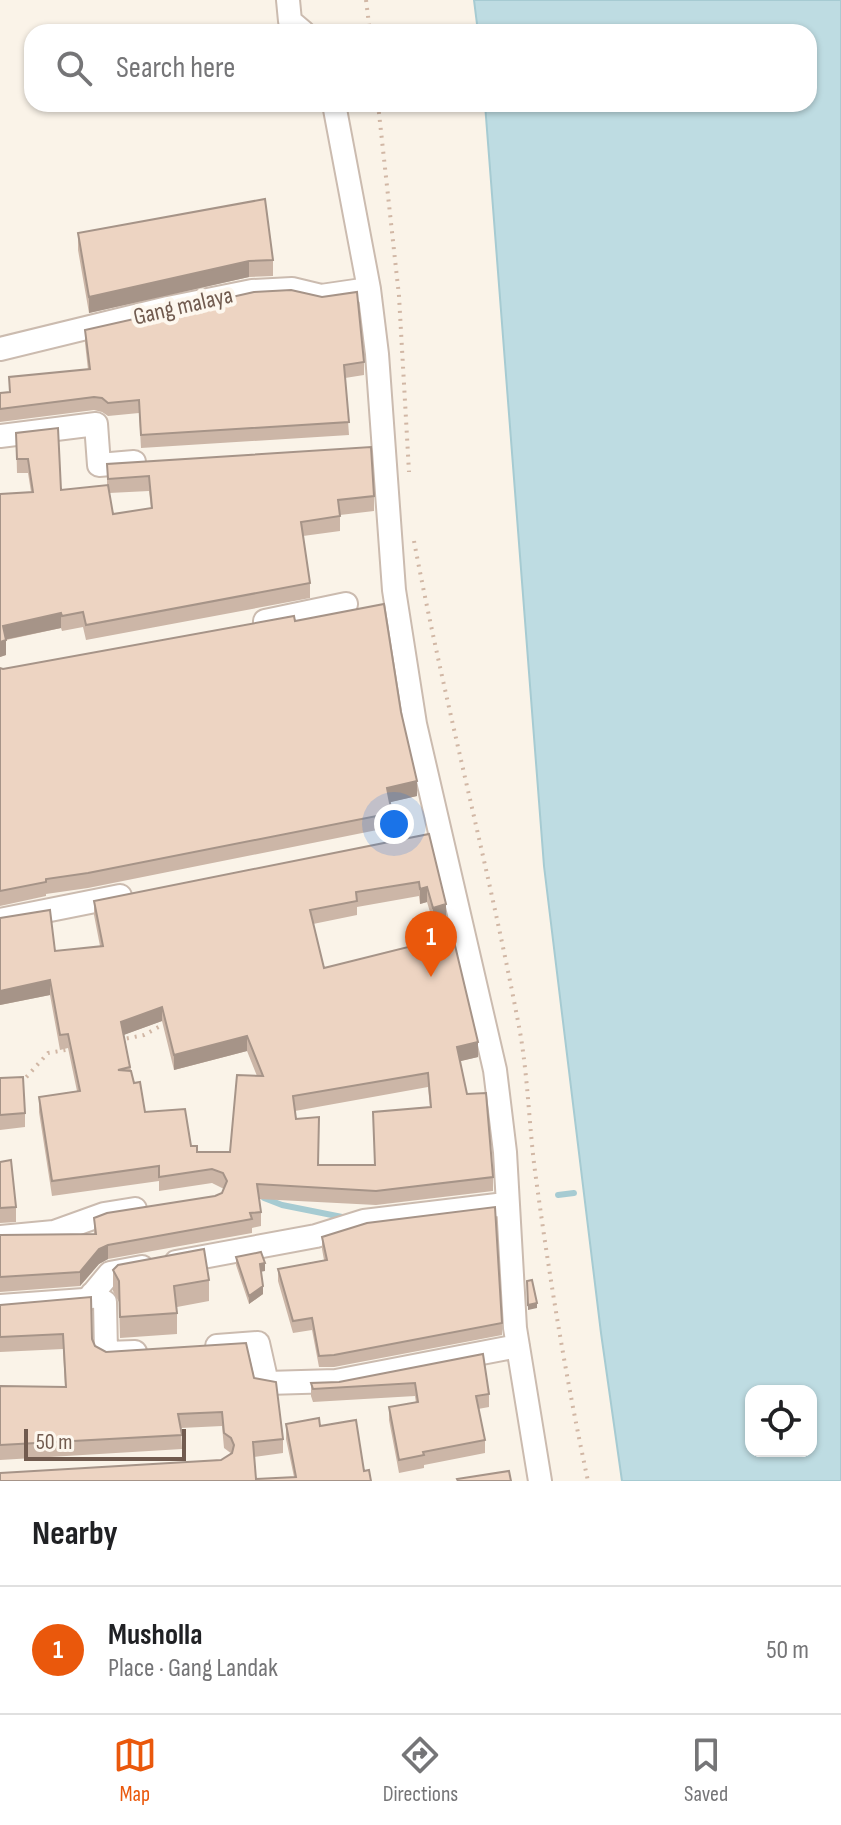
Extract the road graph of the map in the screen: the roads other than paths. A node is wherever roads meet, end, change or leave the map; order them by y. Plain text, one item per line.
1 (288, 0) edge
2 (294, 24) edge
3 (336, 112) edge
4 (369, 289) junction
5 (0, 349) edge
6 (0, 436) edge
7 (162, 461) edge
8 (346, 604) dead end
9 (244, 625) edge
10 (141, 892) edge
11 (0, 920) edge
12 (497, 1205) edge
13 (150, 1207) edge
14 (0, 1237) edge
15 (92, 1294) junction
16 (0, 1306) edge
17 (518, 1346) junction
18 (197, 1347) edge
19 (152, 1350) edge
20 (540, 1481) edge

1 - 2 street
3 - 4 street
4 - 5 street, Gang malaya
4 - 17 street
6 - 7 street
8 - 9 street
10 - 11 street
12 - 15 street
13 - 14 street
15 - 16 street
15 - 19 street
17 - 18 street
17 - 20 street

